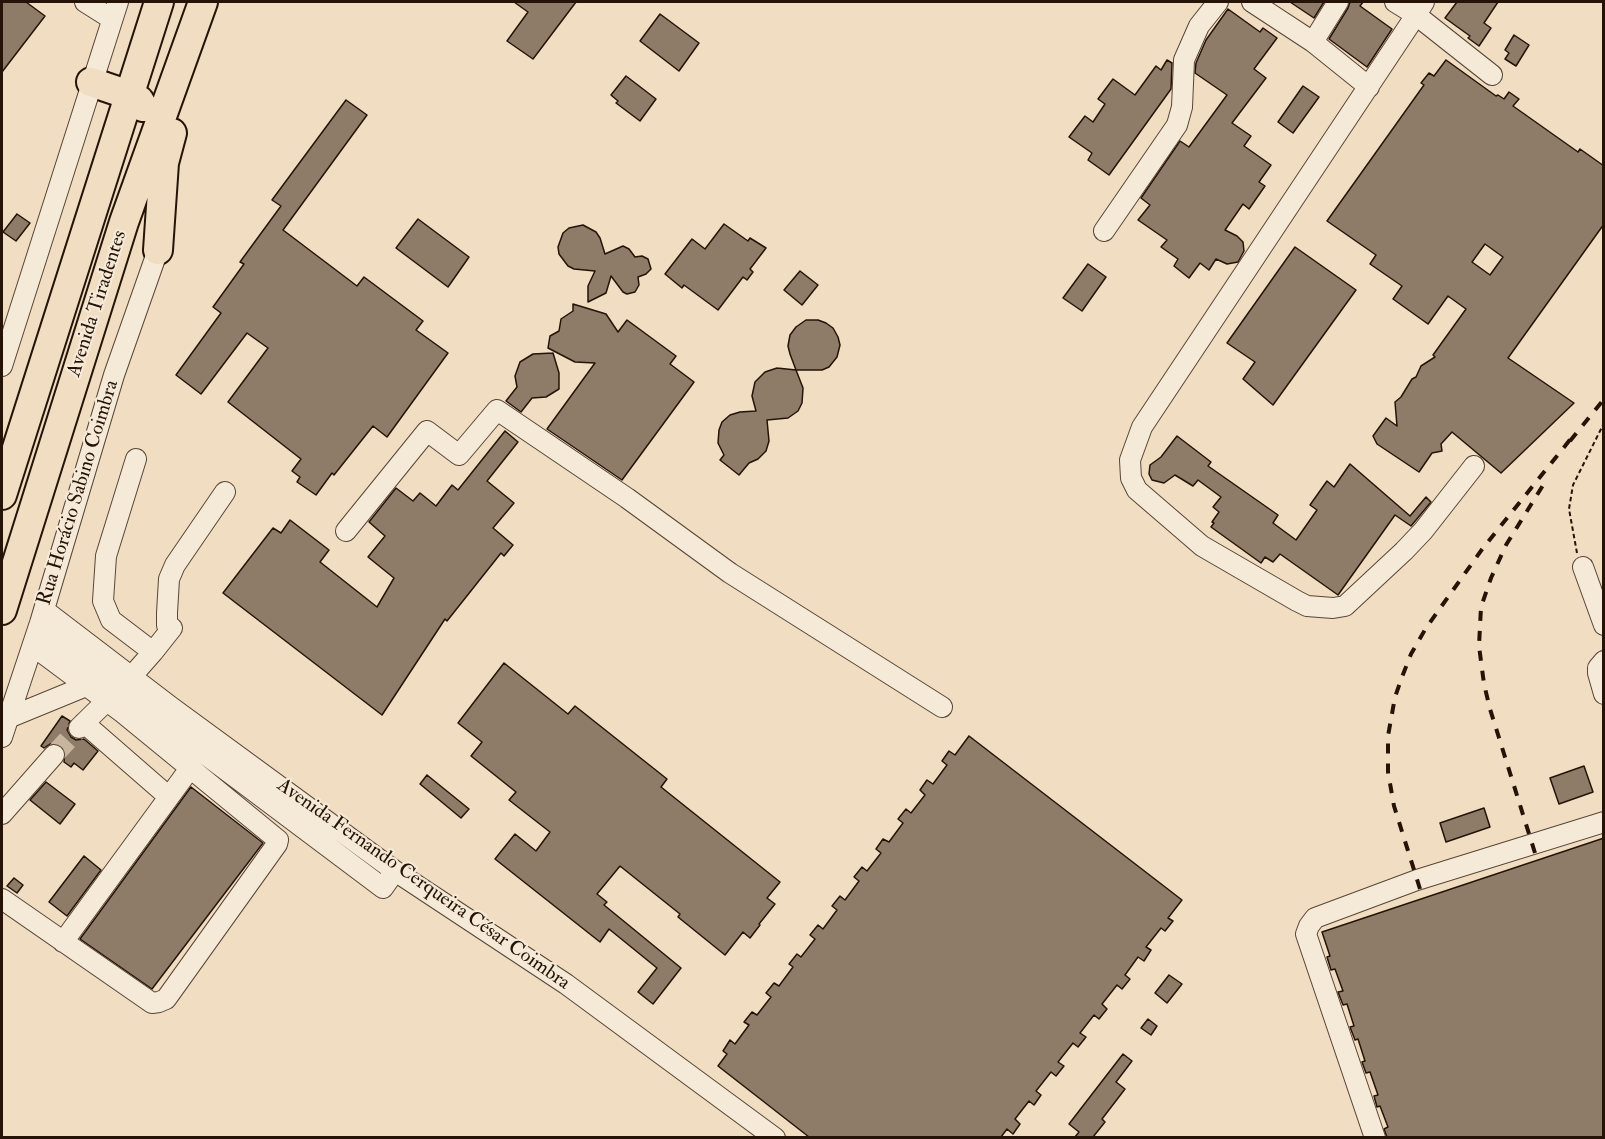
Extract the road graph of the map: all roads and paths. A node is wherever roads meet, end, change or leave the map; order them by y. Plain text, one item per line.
1 (85, 2) edge
2 (159, 2) edge
3 (1218, 2) edge
4 (1252, 2) edge
5 (1338, 2) edge
6 (1395, 2) edge
7 (1420, 8) edge
8 (115, 10) edge
9 (200, 11) edge
10 (1313, 42) junction
11 (1492, 75) dead end
12 (91, 82) junction
13 (1369, 87) junction
14 (129, 94) junction
15 (124, 222) junction
16 (1104, 231) dead end
17 (158, 250) joint
18 (2, 366) edge
19 (1604, 423) edge
20 (136, 459) dead end
21 (1474, 466) dead end
22 (225, 492) dead end
23 (2, 495) edge
24 (345, 531) dead end
25 (1583, 567) joint
26 (2, 610) edge
27 (1604, 625) edge
28 (38, 628) junction
29 (153, 652) junction
30 (1604, 661) edge
31 (86, 686) junction
32 (119, 689) junction
33 (1604, 694) edge
34 (942, 707) dead end
35 (5, 728) edge
36 (54, 755) tunnel mouth
37 (191, 767) junction
38 (169, 797) junction
39 (2, 814) edge
40 (1604, 822) edge
41 (395, 871) junction
42 (2, 899) edge
43 (63, 942) junction
44 (775, 1137) edge
45 (1375, 1137) edge

1 - 8 street
2 - 14 highway, Avenida Tiradentes
3 - 16 street
4 - 10 street
5 - 10 street
6 - 7 street
7 - 11 street
7 - 13 street
8 - 12 street
9 - 15 highway, Avenida Tiradentes
9 - 17 highway
10 - 13 street
12 - 14 highway
12 - 18 street
13 - 21 street
14 - 15 highway
14 - 23 highway, Avenida Tiradentes
15 - 26 highway, Avenida Tiradentes
17 - 28 street, Rua Horácio Sabino Coimbra
19 - 25 path
20 - 29 street
22 - 29 street
24 - 34 street
25 - 27 street
28 - 31 street
28 - 32 street
28 - 35 street, Rua Horácio Sabino Coimbra
29 - 32 street
30 - 33 street
31 - 32 street
31 - 35 street
32 - 37 street
32 - 38 street
32 - 41 street, Avenida Fernando Cerqueira César Coimbra
32 - 41 street
36 - 39 street
37 - 38 street
37 - 43 street
38 - 43 street
40 - 45 street
41 - 44 street, Avenida Fernando Cerqueira César Coimbra
42 - 43 street

